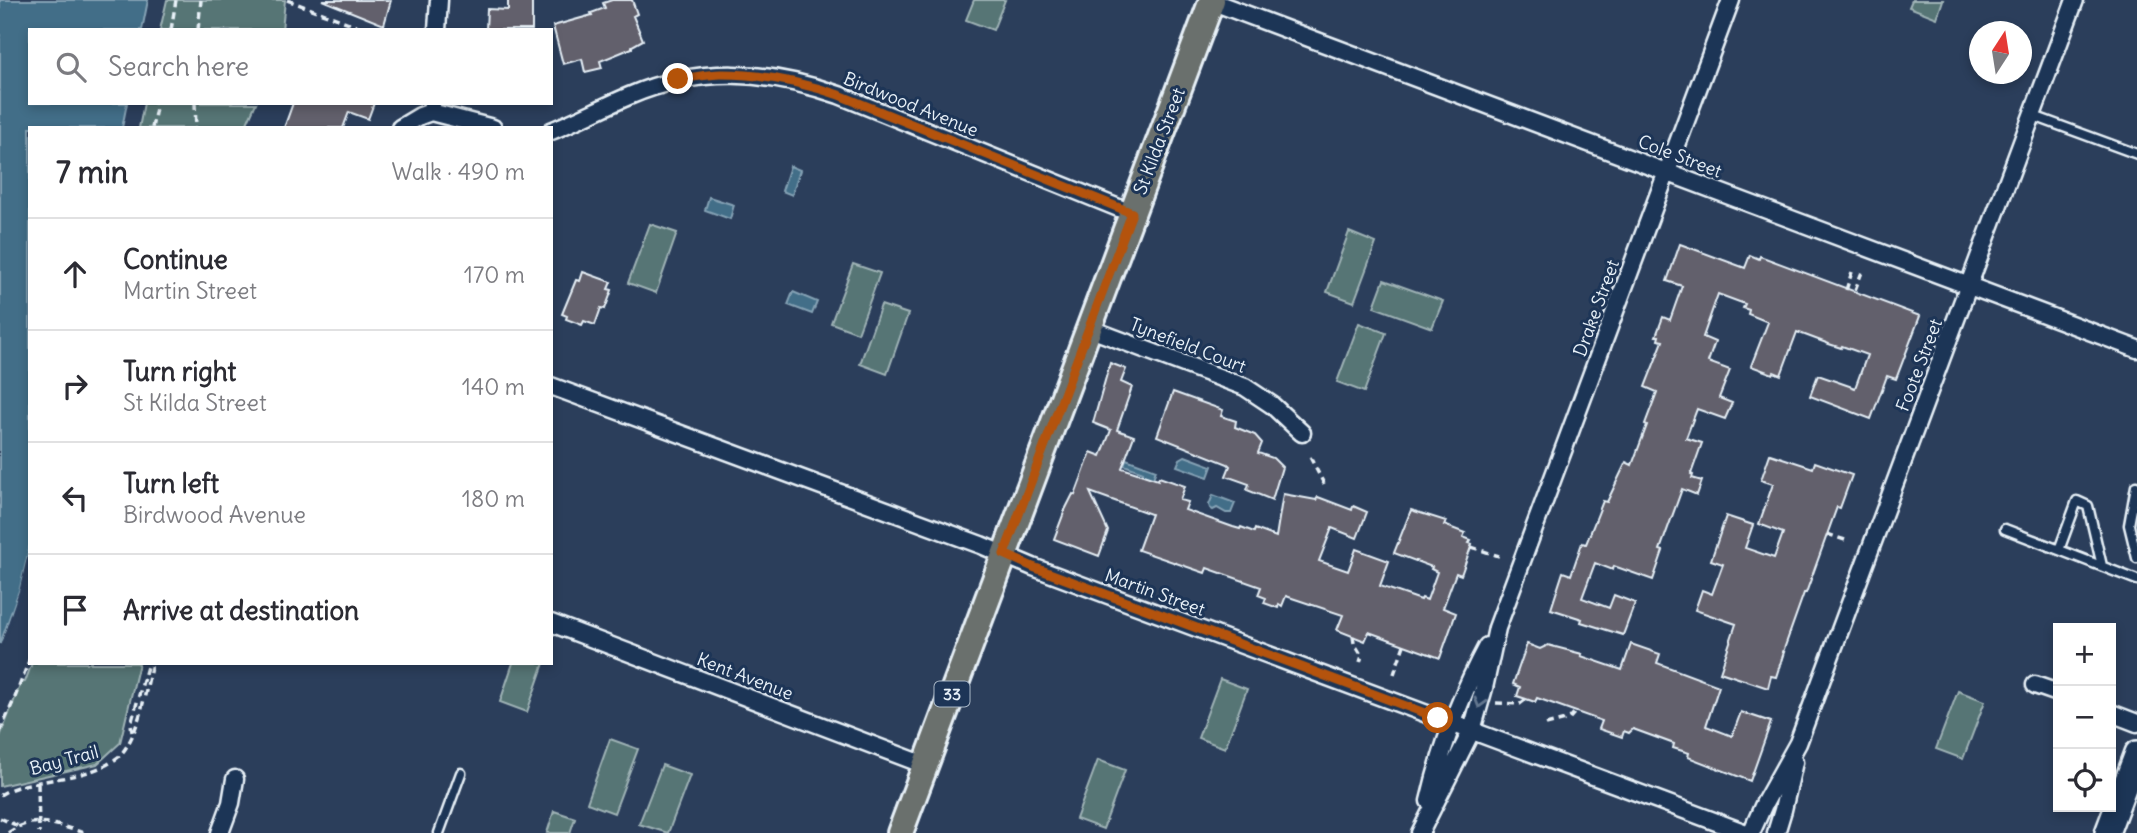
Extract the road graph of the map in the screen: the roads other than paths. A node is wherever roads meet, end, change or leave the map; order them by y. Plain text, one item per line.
1 (439, 0) edge
2 (1211, 0) edge
3 (1731, 0) edge
4 (2075, 0) edge
5 (437, 28) edge
6 (432, 107) edge
7 (2031, 116) junction
8 (403, 126) edge
9 (487, 126) edge
10 (553, 130) edge
11 (2137, 154) edge
12 (1668, 172) junction
13 (1132, 213) junction
14 (1969, 286) junction
15 (1088, 328) junction
16 (2137, 349) edge
17 (553, 387) edge
18 (1302, 433) dead end
19 (2136, 486) edge
20 (2005, 529) dead end
21 (2059, 550) junction
22 (1004, 554) junction
23 (2137, 558) edge
24 (2102, 566) junction
25 (2137, 580) edge
26 (553, 624) edge
27 (1497, 628) junction
28 (2035, 685) dead end
29 (2053, 692) edge
30 (2116, 715) edge
31 (1451, 722) junction
32 (2137, 723) edge
33 (1472, 730) junction
34 (1798, 743) junction
35 (2135, 764) edge
36 (925, 765) junction
37 (461, 773) dead end
38 (235, 779) dead end
39 (1423, 826) edge
40 (220, 833) edge
41 (439, 833) edge
42 (900, 833) edge
43 (1746, 833) edge
44 (1751, 833) edge
45 (1776, 833) edge
46 (2107, 833) edge

1 - 5 street
2 - 12 street, Cole Street
2 - 13 main road, St Kilda Street / 33
3 - 12 street, Drake Street
4 - 7 street, Foote Street
6 - 8 street
6 - 9 street
7 - 11 lane
7 - 14 street, Foote Street
10 - 13 street, Birdwood Avenue
12 - 14 street, Cole Street
12 - 27 street, Drake Street
13 - 15 main road, St Kilda Street / 33
14 - 16 street, Cole Street
14 - 34 street, Foote Street
15 - 18 street, Tynefield Court
15 - 22 main road, St Kilda Street / 33
17 - 22 street, Martin Street
19 - 23 lane
20 - 21 lane
21 - 24 lane
21 - 24 lane
22 - 31 street, Martin Street
22 - 36 main road, St Kilda Street / 33
24 - 25 lane
26 - 36 street, Kent Avenue
27 - 31 street, Drake Street
27 -> 33 street, Drake Street
28 - 29 street
30 - 32 street
31 - 33 street, Martin Street
31 - 39 street, Drake Street
33 - 39 street, Drake Street
33 - 43 street, Martin Street
34 - 44 street, Foote Street
34 - 45 street, Foote Street
35 - 46 main road
36 - 42 main road, St Kilda Street / 33
37 - 41 lane
38 - 40 street

